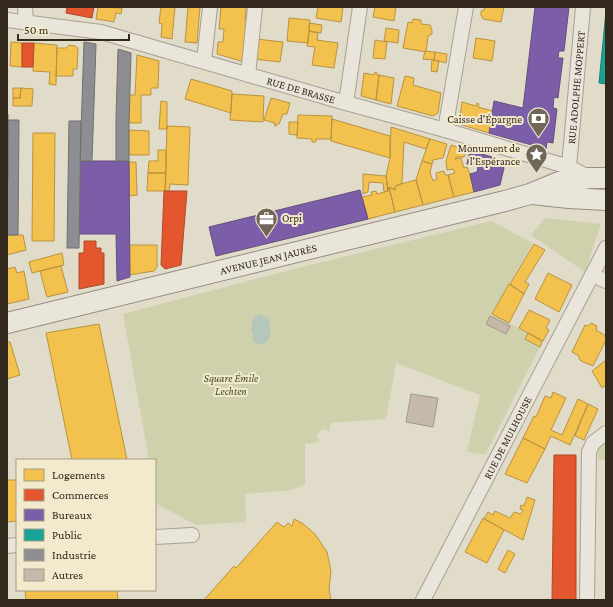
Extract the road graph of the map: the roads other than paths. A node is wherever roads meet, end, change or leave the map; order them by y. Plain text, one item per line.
1 (25, 7) edge
2 (210, 7) edge
3 (255, 7) edge
4 (360, 7) edge
5 (466, 7) edge
6 (583, 7) edge
7 (7, 20) edge
8 (26, 22) junction
9 (204, 61) junction
10 (248, 75) junction
11 (346, 103) junction
12 (445, 130) junction
13 (569, 167) junction
14 (598, 178) edge
15 (530, 194) junction
16 (606, 200) edge
17 (606, 250) edge
18 (592, 275) junction
19 (606, 282) edge
20 (7, 322) edge
21 (606, 433) edge
22 (192, 535) dead end
23 (156, 537) edge
24 (423, 600) edge
25 (587, 600) edge

1 - 8 street
2 - 9 street
3 - 10 street
4 - 11 street
5 - 12 street
6 - 13 street, RUE ADOLPHE MOPPERT
7 - 8 street, RUE DE BRASSE
8 - 9 street, RUE DE BRASSE
9 - 10 street, RUE DE BRASSE
10 - 11 street, RUE DE BRASSE
11 - 12 street, RUE DE BRASSE
12 - 13 street, RUE DE BRASSE
13 - 14 street, RUE DE BRASSE
14 - 15 main road
15 - 16 main road
15 - 20 main road, AVENUE JEAN JAURÈS
17 - 18 street, RUE DE MULHOUSE
18 - 19 street
18 - 24 street, RUE DE MULHOUSE
21 - 25 street
22 - 23 street

